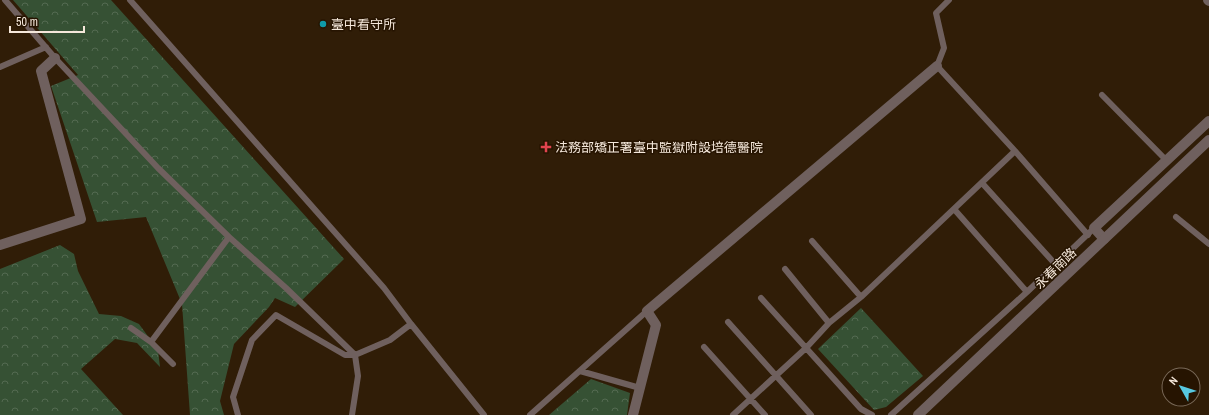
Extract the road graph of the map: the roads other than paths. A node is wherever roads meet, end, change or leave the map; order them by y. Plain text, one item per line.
1 (5, 0) edge
2 (130, 0) edge
3 (949, 0) edge
4 (46, 47) junction
5 (55, 58) junction
6 (937, 66) junction
7 (0, 67) edge
8 (1102, 94) dead end
9 (1209, 121) edge
10 (1209, 140) edge
11 (1015, 151) junction
12 (1168, 160) junction
13 (982, 183) junction
14 (954, 209) junction
15 (1176, 217) dead end
16 (1091, 232) junction
17 (229, 237) junction
18 (1104, 239) junction
19 (812, 241) dead end
20 (1209, 244) edge
21 (0, 245) edge
22 (1056, 265) junction
23 (785, 269) dead end
24 (1027, 292) junction
25 (861, 297) junction
26 (761, 298) dead end
27 (647, 311) junction
28 (728, 322) dead end
29 (829, 323) junction
30 (411, 324) junction
31 (131, 328) dead end
32 (150, 342) junction
33 (704, 347) dead end
34 (806, 348) junction
35 (354, 355) junction
36 (173, 364) dead end
37 (580, 371) junction
38 (775, 375) junction
39 (640, 388) junction
40 (751, 399) junction
41 (238, 415) edge
42 (352, 415) edge
43 (484, 415) edge
44 (530, 415) edge
45 (633, 415) edge
46 (733, 415) edge
47 (765, 415) edge
48 (812, 415) edge
49 (872, 415) edge
50 (892, 415) edge
51 (918, 415) edge

1 - 4 lane
2 - 30 lane
3 - 6 lane
4 - 5 lane
4 - 7 lane
5 - 17 lane
5 - 21 street
6 - 11 lane
6 - 27 street
8 - 12 lane
9 - 12 street
10 - 18 street, 永春南路
11 - 13 lane
11 - 16 lane
12 - 16 street
13 - 14 lane
13 - 22 lane
14 - 24 lane
14 - 25 lane
15 - 20 lane
16 - 18 street
16 - 22 lane
17 - 32 lane
17 - 35 lane
18 - 51 street, 永春南路
19 - 25 lane
22 - 24 lane
23 - 29 lane
24 - 50 lane
25 - 29 lane
26 - 34 lane
27 - 37 lane
27 - 39 street
28 - 38 lane
29 - 34 lane
30 - 35 lane
30 - 43 lane
31 - 32 lane
32 - 36 lane
33 - 40 lane
34 - 38 lane
34 - 49 lane
35 - 41 lane
35 - 42 lane
37 - 39 lane
37 - 44 lane
38 - 40 lane
38 - 48 lane
39 - 45 street
40 - 46 lane
40 - 47 lane

